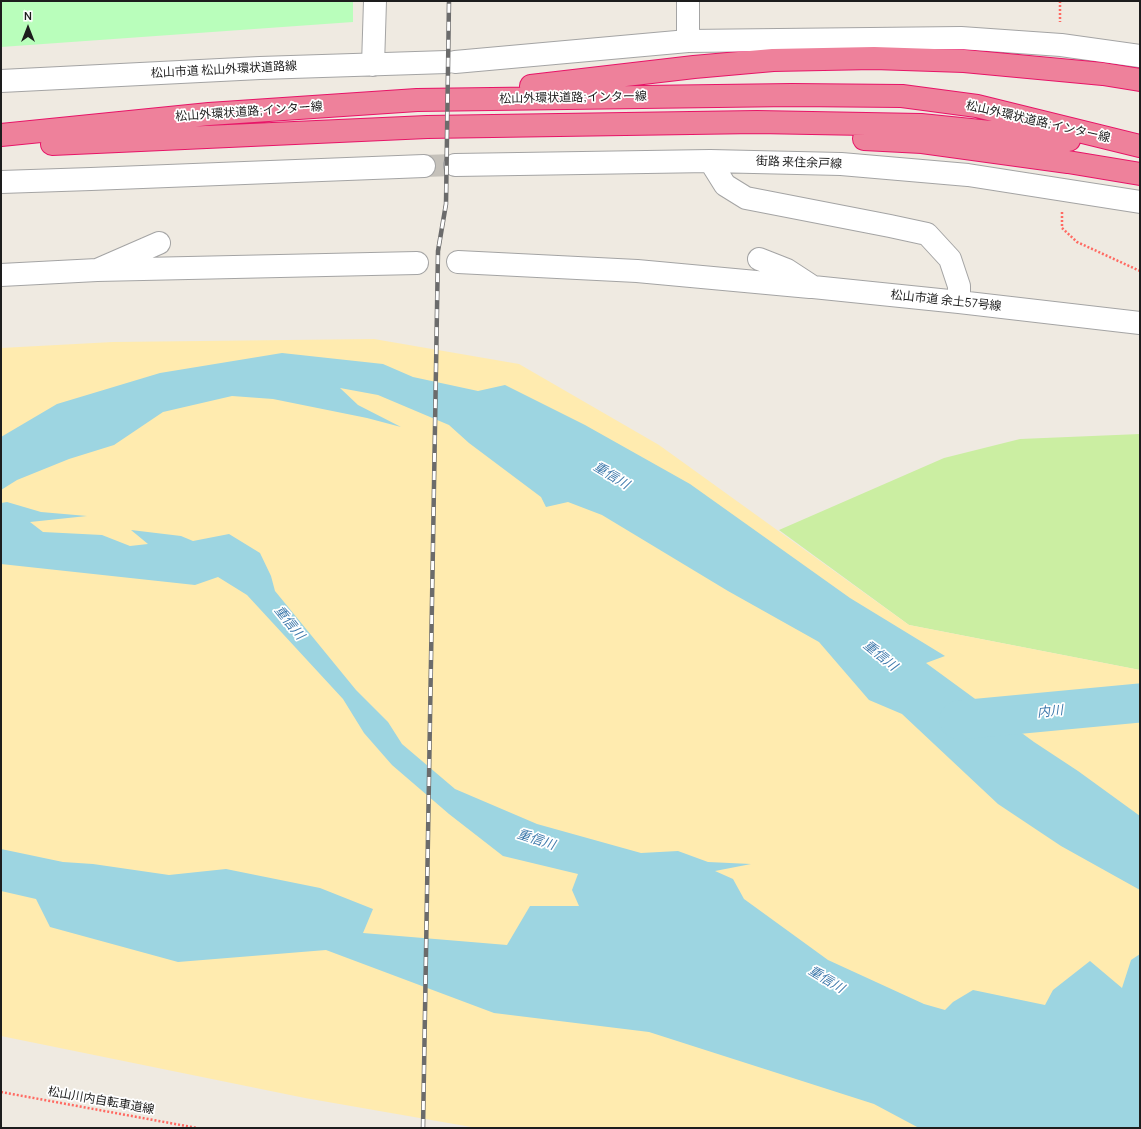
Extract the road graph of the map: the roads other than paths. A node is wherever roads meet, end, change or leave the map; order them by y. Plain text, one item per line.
1 (376, 1) edge
2 (688, 1) edge
3 (688, 41) junction
4 (1140, 56) edge
5 (372, 65) junction
6 (1, 80) edge
7 (1140, 80) edge
8 (416, 100) junction
9 (595, 124) junction
10 (1, 135) edge
11 (1, 146) edge
12 (1140, 146) edge
13 (1140, 150) edge
14 (710, 161) junction
15 (455, 165) tunnel mouth
16 (424, 166) tunnel mouth
17 (1140, 174) edge
18 (1, 182) edge
19 (1140, 202) edge
20 (159, 243) dead end
21 (759, 259) dead end
22 (458, 262) dead end
23 (416, 263) dead end
24 (96, 270) junction
25 (5, 273) edge
26 (813, 287) junction
27 (959, 302) junction
28 (1140, 323) edge

1 - 5 street
2 - 3 street
3 - 4 street
3 - 5 street, 松山市道 松山外環状道路線
5 - 6 street, 松山市道 松山外環状道路線
7 - 8 highway
8 - 10 highway, 松山外環状道路;インター線
8 - 12 highway, 松山外環状道路;インター線
9 - 11 highway, 松山外環状道路;インター線
9 - 13 highway, 松山外環状道路;インター線
9 - 17 highway
14 - 15 street, 街路 来住余戸線
14 - 19 street, 街路 来住余戸線
14 - 27 street
16 - 18 street
20 - 24 street
21 - 26 street, 松山市道 余土57号線
22 - 26 street
23 - 24 street
24 - 25 street
26 - 27 street, 松山市道 余土57号線
27 - 28 street, 松山市道 余土57号線

